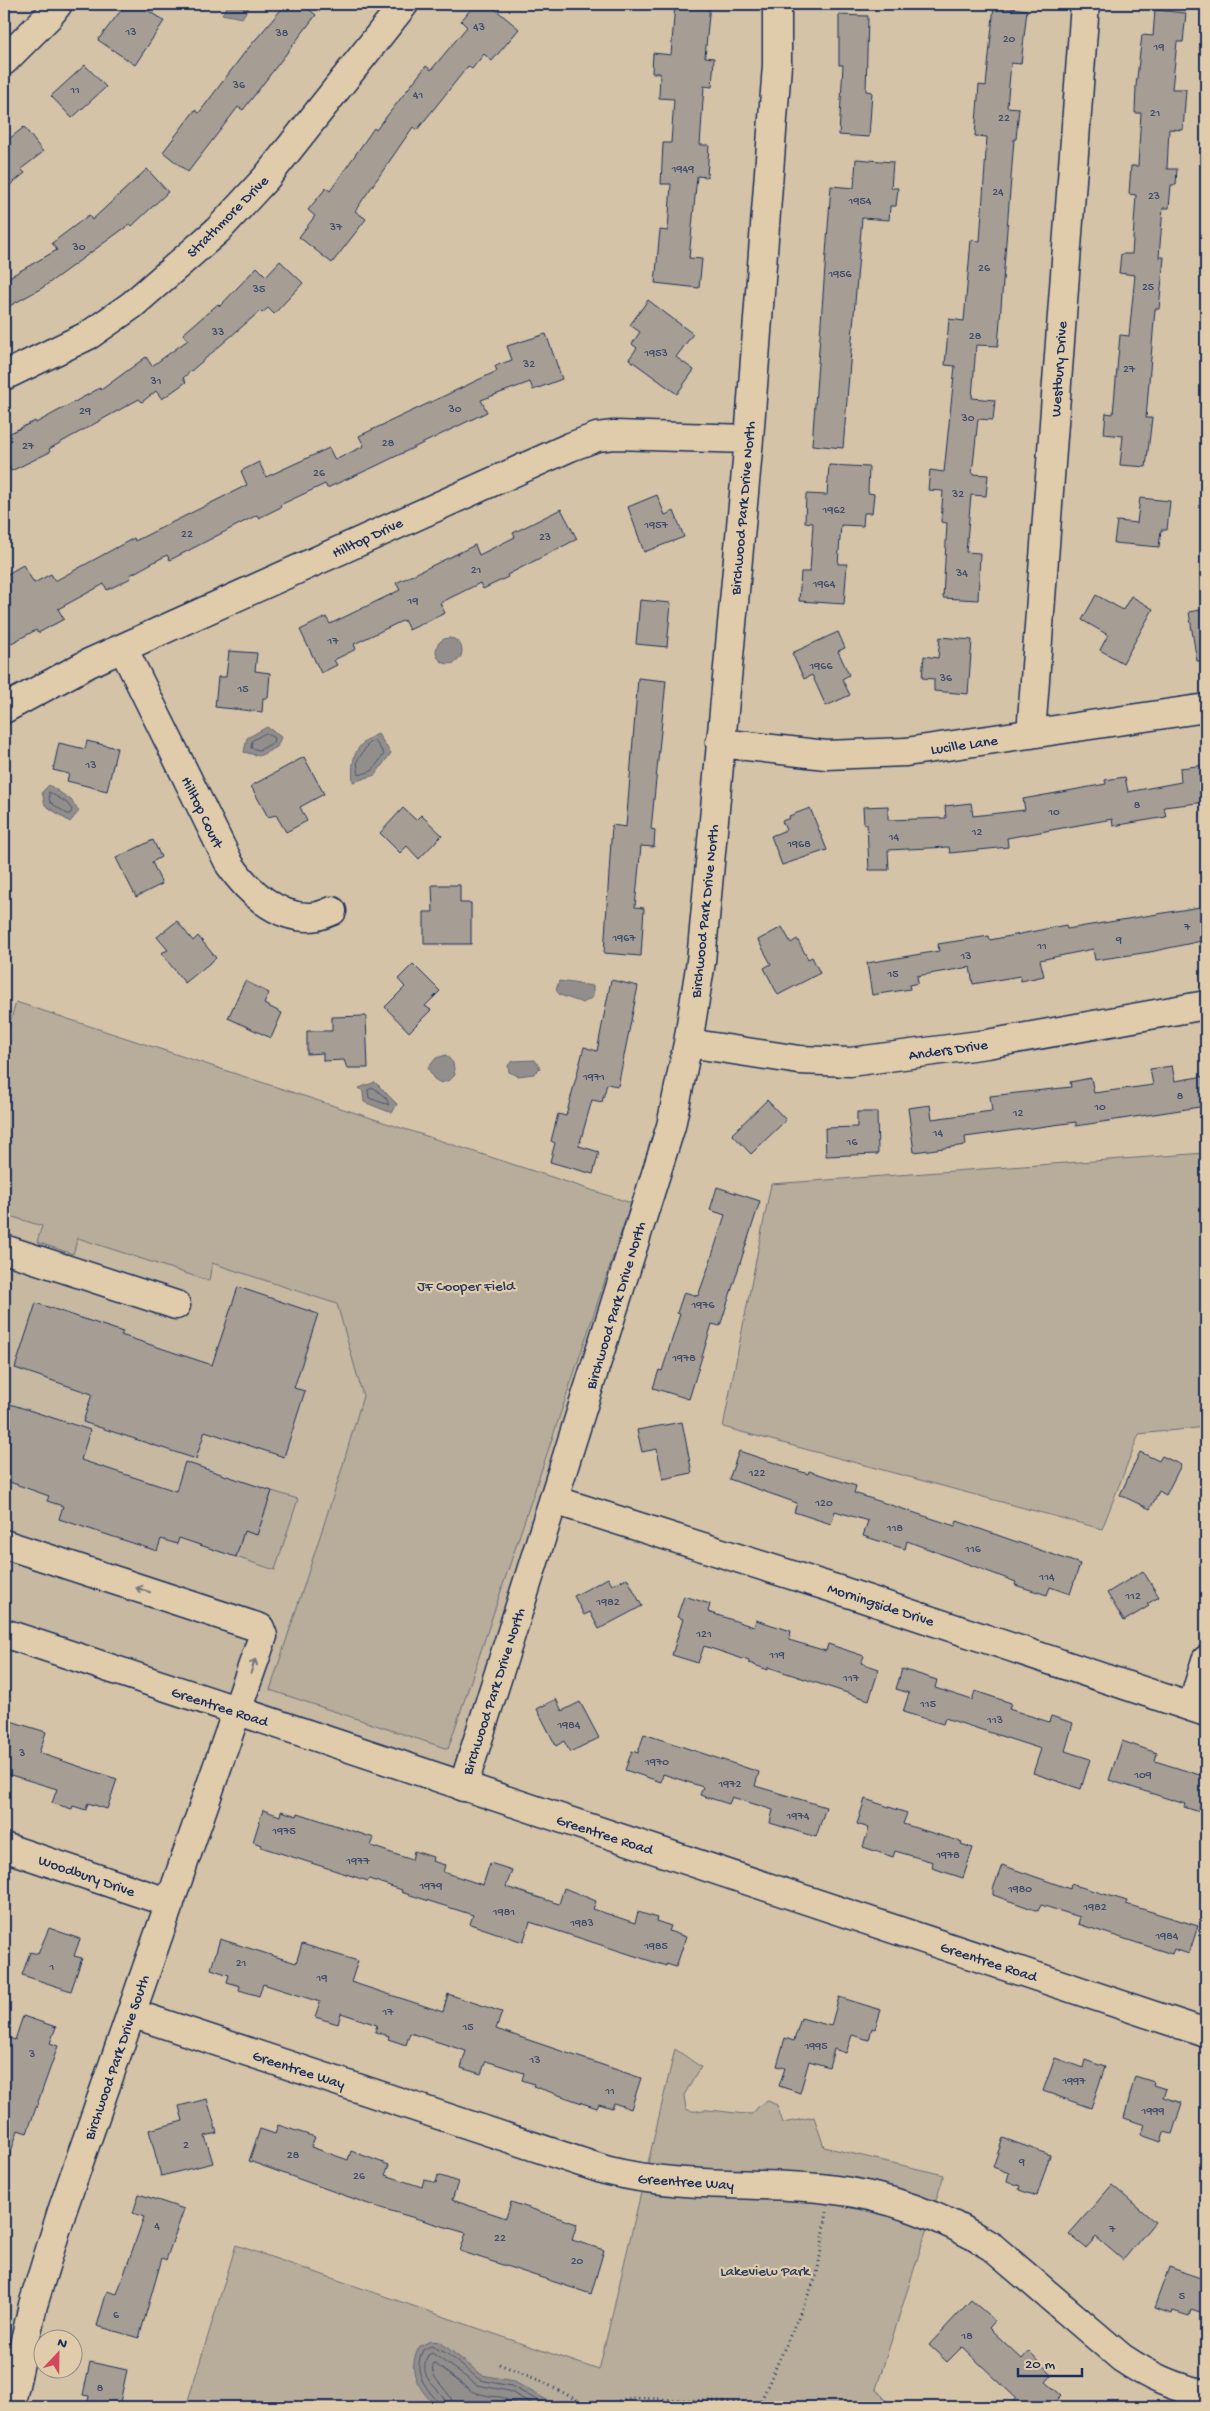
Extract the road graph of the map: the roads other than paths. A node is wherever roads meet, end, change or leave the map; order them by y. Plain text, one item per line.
1 (58, 4) edge
2 (404, 4) edge
3 (777, 4) edge
4 (1086, 4) edge
5 (4, 60) edge
6 (4, 376) edge
7 (749, 439) junction
8 (123, 648) junction
9 (1206, 708) edge
10 (4, 709) edge
11 (1031, 734) junction
12 (720, 743) junction
13 (332, 911) dead end
14 (1206, 1005) edge
15 (688, 1043) junction
16 (4, 1249) edge
17 (176, 1305) dead end
18 (554, 1500) junction
19 (4, 1544) edge
20 (4, 1633) edge
21 (1206, 1660) edge
22 (1199, 1709) edge
23 (237, 1712) junction
24 (463, 1787) junction
25 (4, 1847) edge
26 (170, 1903) junction
27 (132, 2013) junction
28 (1206, 2033) edge
29 (1206, 2394) edge
30 (10, 2407) edge

1 - 5 street
2 - 6 street, Strathmore Drive
3 - 7 street, Birchwood Park Drive North
4 - 11 street, Westbury Drive
7 - 8 street, Hilltop Drive
7 - 12 street, Birchwood Park Drive North
8 - 10 street, Hilltop Drive
8 - 13 street, Hilltop Court
9 - 11 street, Lucille Lane
11 - 12 street, Lucille Lane
12 - 15 street, Birchwood Park Drive North
14 - 15 street, Anders Drive
15 - 18 street, Birchwood Park Drive North
16 - 17 street
18 - 22 street, Morningside Drive
18 - 24 street, Birchwood Park Drive North
23 -> 19 street, Birchwood Park Drive South
20 - 23 street, Greentree Road
21 - 22 street
23 - 24 street, Greentree Road
23 - 26 street, Birchwood Park Drive South
24 - 28 street, Greentree Road
25 - 26 street, Woodbury Drive
26 - 27 street, Birchwood Park Drive South
27 - 29 street, Greentree Way
27 - 30 street, Birchwood Park Drive South

